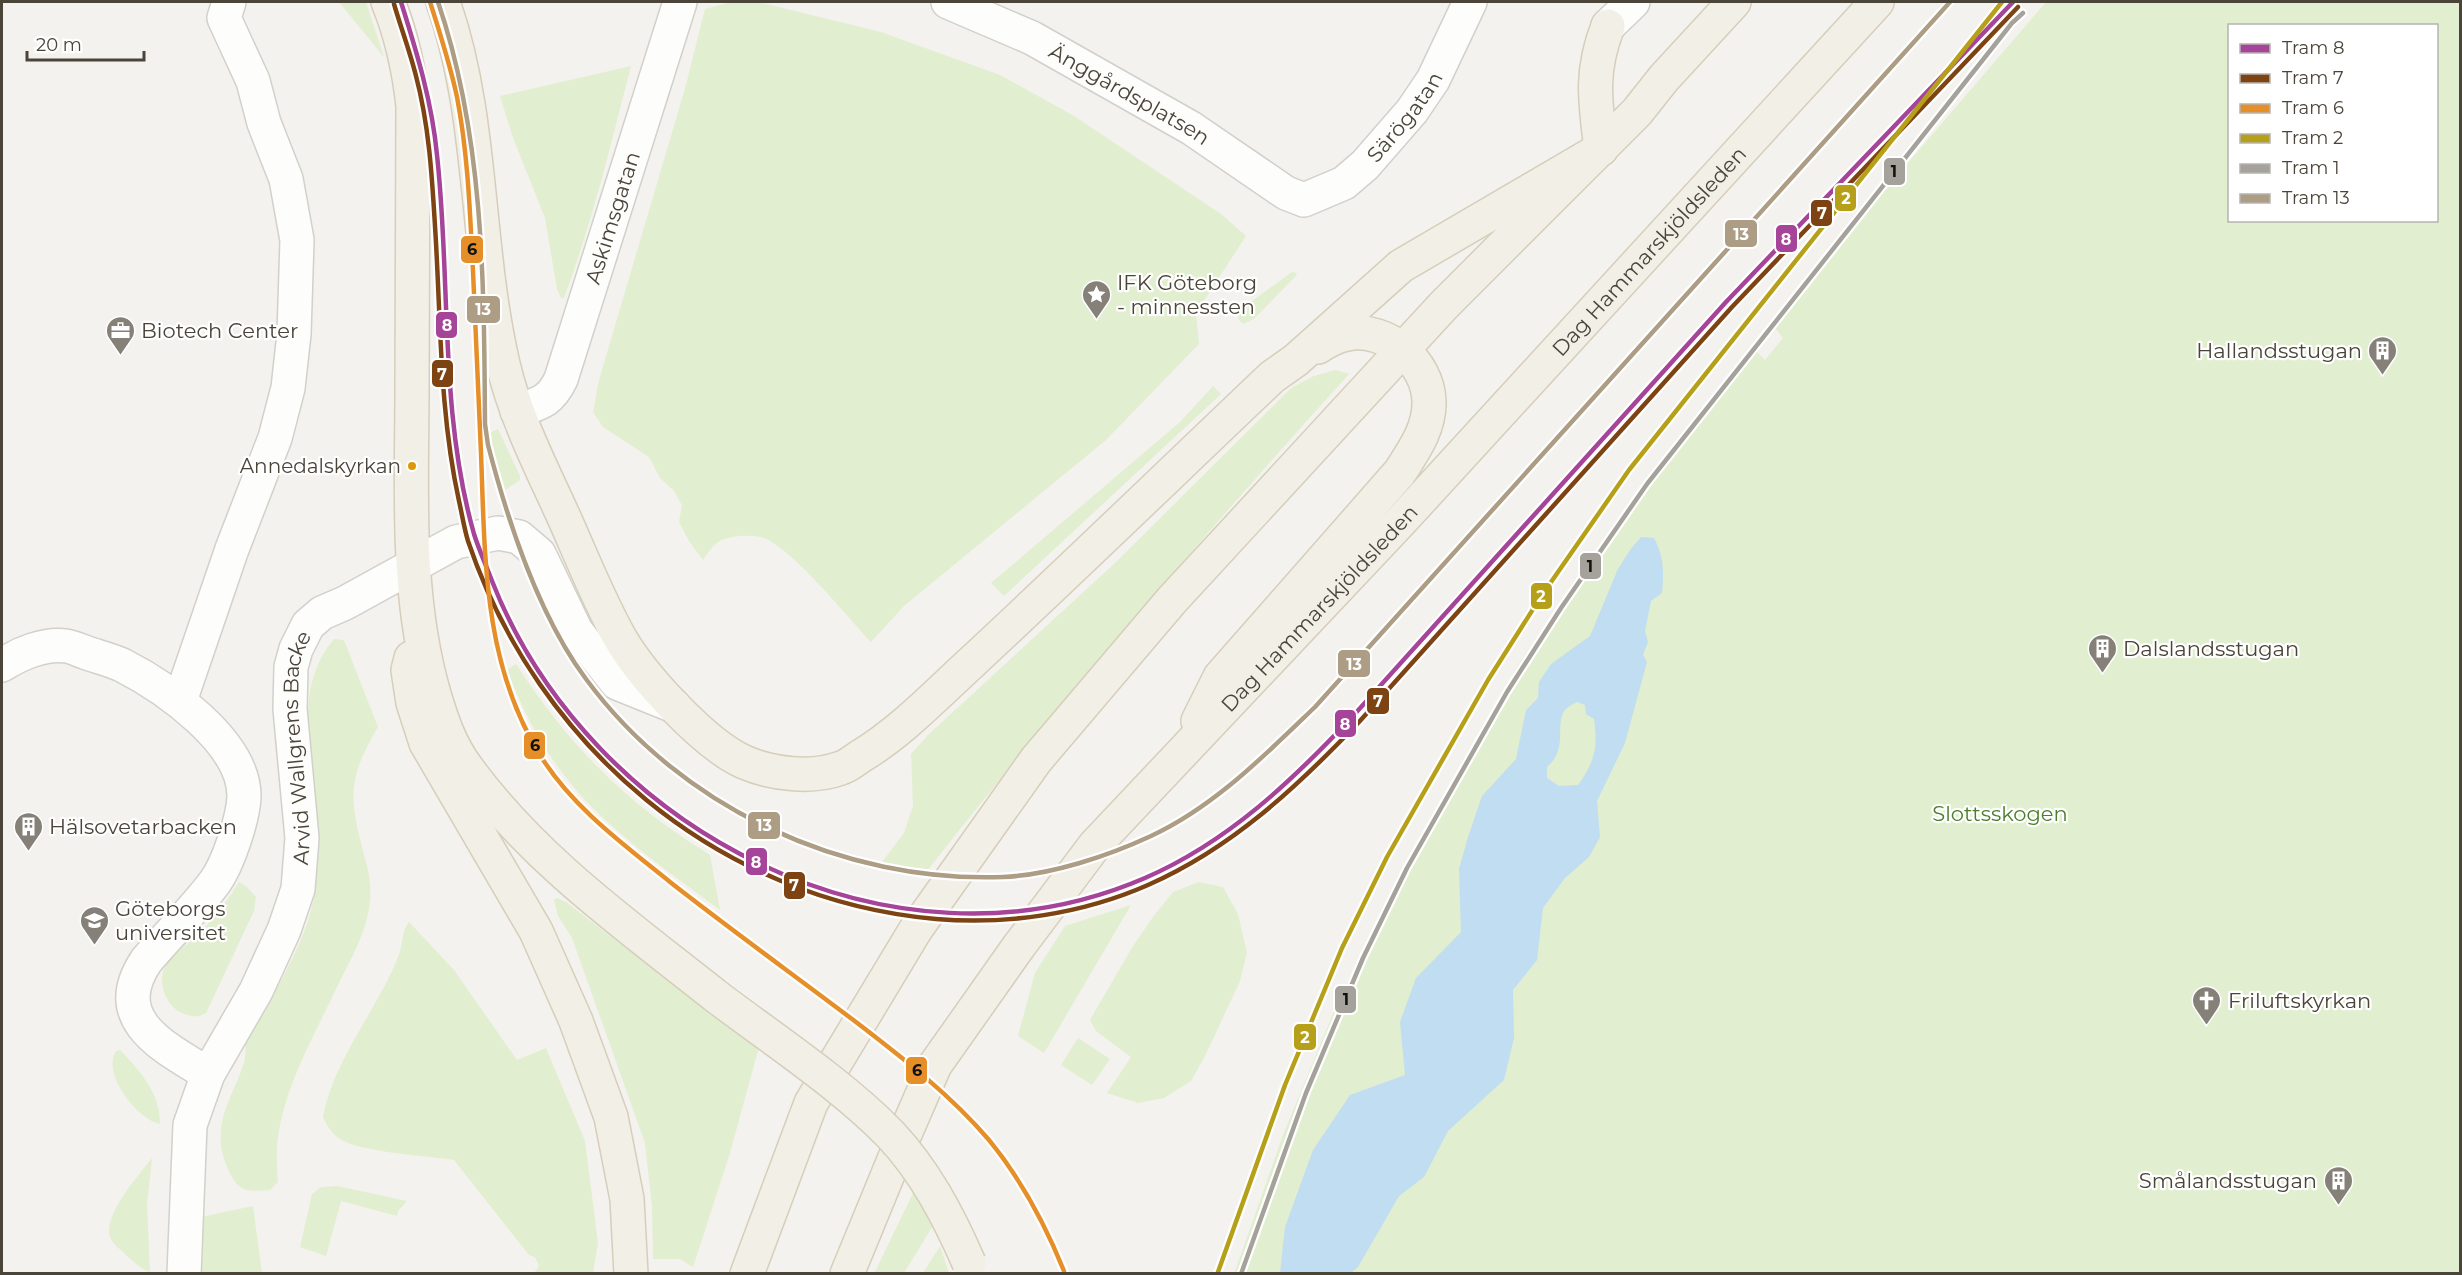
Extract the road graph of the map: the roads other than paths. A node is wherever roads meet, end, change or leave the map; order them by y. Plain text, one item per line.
1 (229, 2) edge
2 (388, 2) edge
3 (443, 2) edge
4 (680, 2) edge
5 (948, 2) edge
6 (1470, 2) edge
7 (1633, 2) edge
8 (1734, 2) edge
9 (1877, 2) edge
10 (1608, 26) joint
11 (1601, 148) junction
12 (1304, 200) joint
13 (1402, 350) junction
14 (1296, 360) junction
15 (517, 411) junction
16 (414, 564) junction
17 (418, 626) junction
18 (2, 665) edge
19 (180, 701) junction
20 (674, 706) junction
21 (1184, 751) junction
22 (208, 1074) junction
23 (971, 1268) edge
24 (184, 1274) edge
25 (632, 1274) edge
26 (747, 1274) edge
27 (847, 1274) edge

1 - 19 street
2 - 16 main road
3 - 15 main road
4 - 15 street, Askimsgatan
5 - 12 street, Änggårdsplatsen
6 - 12 street, Särögatan
7 - 10 street
8 - 11 main road
9 - 21 main road, Dag Hammarskjöldsleden
10 - 11 main road
11 - 13 main road
11 - 14 main road
13 - 14 main road
13 - 21 main road
13 - 26 main road
14 - 20 main road
15 - 20 main road
16 - 17 main road
16 - 20 street, Arvid Wallgrens Backe
16 - 22 street, Arvid Wallgrens Backe
17 - 23 main road, bridge
17 - 25 main road
18 - 19 street
19 - 22 street
21 - 27 main road, Dag Hammarskjöldsleden
22 - 24 street, Arvid Wallgrens Backe

